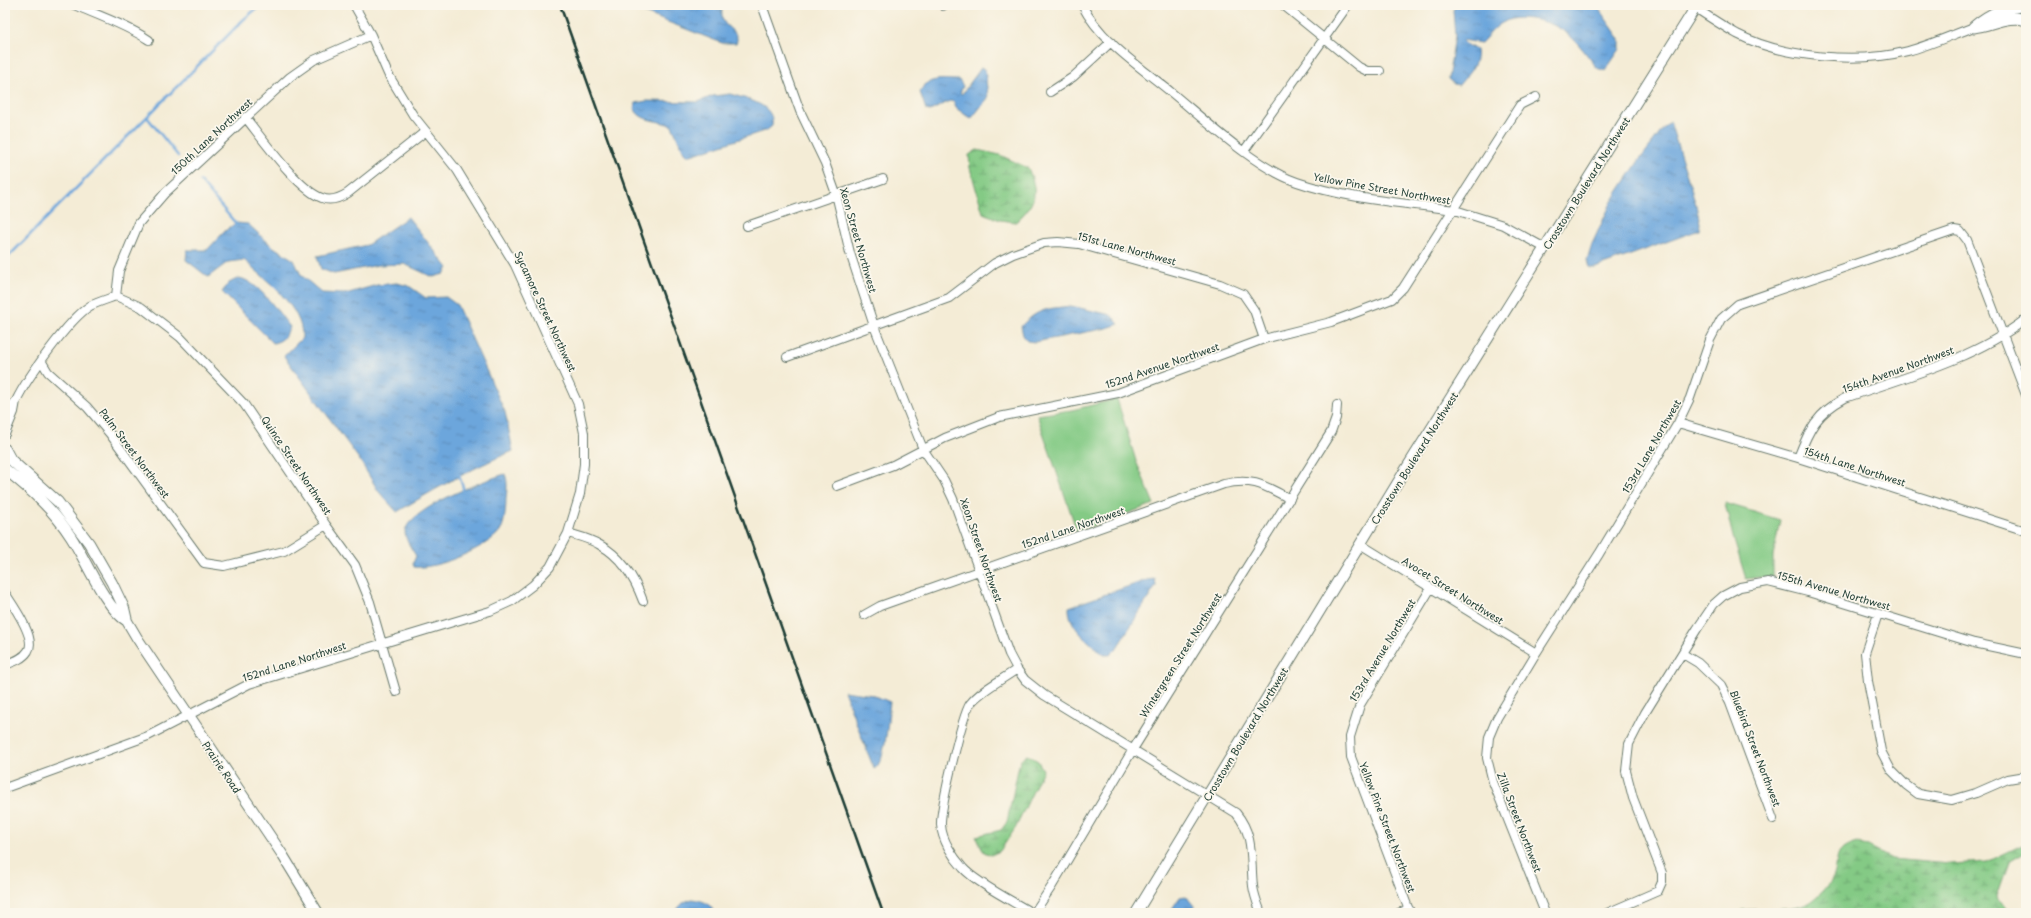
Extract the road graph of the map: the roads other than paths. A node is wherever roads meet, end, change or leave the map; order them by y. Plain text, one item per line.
1 (74, 5) edge
2 (354, 5) edge
3 (762, 5) edge
4 (1082, 5) edge
5 (1283, 5) edge
6 (1348, 5) edge
7 (1694, 6) edge
8 (2011, 6) edge
9 (2026, 6) edge
10 (2026, 20) edge
11 (1974, 27) junction
12 (371, 35) junction
13 (1324, 38) junction
14 (149, 40) dead end
15 (1111, 42) junction
16 (1380, 71) dead end
17 (1050, 92) dead end
18 (1536, 97) dead end
19 (245, 117) junction
20 (426, 131) junction
21 (1244, 151) junction
22 (883, 179) dead end
23 (836, 194) junction
24 (1455, 210) junction
25 (747, 226) dead end
26 (1545, 248) junction
27 (116, 296) junction
28 (2026, 319) edge
29 (874, 326) junction
30 (2003, 336) junction
31 (1264, 339) junction
32 (787, 357) dead end
33 (42, 362) junction
34 (2026, 395) edge
35 (16, 401) junction
36 (1337, 405) dead end
37 (5, 412) edge
38 (1678, 423) junction
39 (5, 434) edge
40 (5, 449) edge
41 (923, 449) junction
42 (1798, 458) junction
43 (5, 469) edge
44 (837, 486) dead end
45 (1290, 499) junction
46 (326, 525) junction
47 (2026, 531) edge
48 (568, 533) junction
49 (1360, 544) junction
50 (978, 571) junction
51 (1431, 588) junction
52 (5, 593) edge
53 (643, 601) dead end
54 (1878, 614) junction
55 (864, 615) dead end
56 (127, 621) junction
57 (381, 644) junction
58 (1536, 653) junction
59 (1682, 654) junction
60 (2026, 654) edge
61 (5, 665) edge
62 (1017, 669) junction
63 (396, 692) dead end
64 (188, 716) junction
65 (1354, 723) joint
66 (1489, 737) joint
67 (1132, 750) junction
68 (2026, 776) edge
69 (5, 788) edge
70 (1209, 795) junction
71 (1773, 819) dead end
72 (1410, 911) edge
73 (318, 913) edge
74 (1033, 913) edge
75 (1136, 913) edge
76 (1261, 913) edge
77 (1399, 913) edge
78 (1544, 913) edge
79 (1607, 913) edge

1 - 14 street
2 - 12 street, Sycamore Street Northwest
3 - 23 street, Xeon Street Northwest
4 - 15 street, Yellow Pine Street Northwest
5 - 13 street
6 - 13 street
7 - 11 street
7 - 26 street, Crosstown Boulevard Northwest
8 - 9 main road
8 - 11 main road
10 - 11 main road
12 - 19 street, 150th Lane Northwest
12 - 20 street, Sycamore Street Northwest
13 - 16 street
13 - 21 street
15 - 17 street
15 - 21 street, Yellow Pine Street Northwest
18 - 24 street
19 - 20 street
19 - 27 street, 150th Lane Northwest
20 - 48 street, Sycamore Street Northwest
21 - 24 street, Yellow Pine Street Northwest
22 - 23 street
23 - 25 street
23 - 29 street, Xeon Street Northwest
24 - 26 street, Yellow Pine Street Northwest
24 - 31 street, 152nd Avenue Northwest
26 - 49 street, Crosstown Boulevard Northwest
27 - 33 street
27 - 46 street, Quince Street Northwest
28 - 30 street, 154th Avenue Northwest
29 - 31 street, 151st Lane Northwest
29 - 32 street, 151st Lane Northwest
29 - 41 street, Xeon Street Northwest
30 - 34 street
30 - 38 street, 153rd Lane Northwest
30 - 42 street, 154th Avenue Northwest
31 - 41 street, 152nd Avenue Northwest
33 - 35 street
33 - 46 street, Palm Street Northwest
35 - 37 street
35 - 39 street
36 - 45 street, Wintergreen Street Northwest
38 - 42 street, 154th Lane Northwest
38 - 58 street, 153rd Lane Northwest
40 - 56 street, Prairie Road
41 - 44 street, 152nd Avenue Northwest
41 - 50 street, Xeon Street Northwest
42 - 47 street, 154th Lane Northwest
43 - 56 street, Prairie Road
45 - 50 street, 152nd Lane Northwest
45 - 67 street, Wintergreen Street Northwest
46 - 57 street, Quince Street Northwest
48 - 53 street
48 - 57 street, 152nd Lane Northwest
49 - 51 street, Avocet Street Northwest
49 - 70 street, Crosstown Boulevard Northwest
50 - 55 street, 152nd Lane Northwest
50 - 62 street, Xeon Street Northwest
51 - 58 street, Avocet Street Northwest
51 - 65 street, 153rd Avenue Northwest
52 - 61 street
54 - 59 street, 155th Avenue Northwest
54 - 60 street, 155th Avenue Northwest
54 - 68 street
56 - 64 street, Prairie Road
57 - 63 street, Quince Street Northwest
57 - 64 street, 152nd Lane Northwest
58 - 66 street, 153rd Lane Northwest
59 - 71 street, Bluebird Street Northwest
59 - 79 street, 155th Avenue Northwest
62 - 67 street, Xeon Street Northwest
62 - 74 street
64 - 69 street, 152nd Lane Northwest
64 - 73 street, Prairie Road
65 - 72 street, Yellow Pine Street Northwest
66 - 78 street, Zilla Street Northwest
67 - 70 street, Xeon Street Northwest
67 - 74 street, Wintergreen Street Northwest
70 - 75 street, Crosstown Boulevard Northwest
70 - 76 street, Xeon Street Northwest
72 - 77 street

